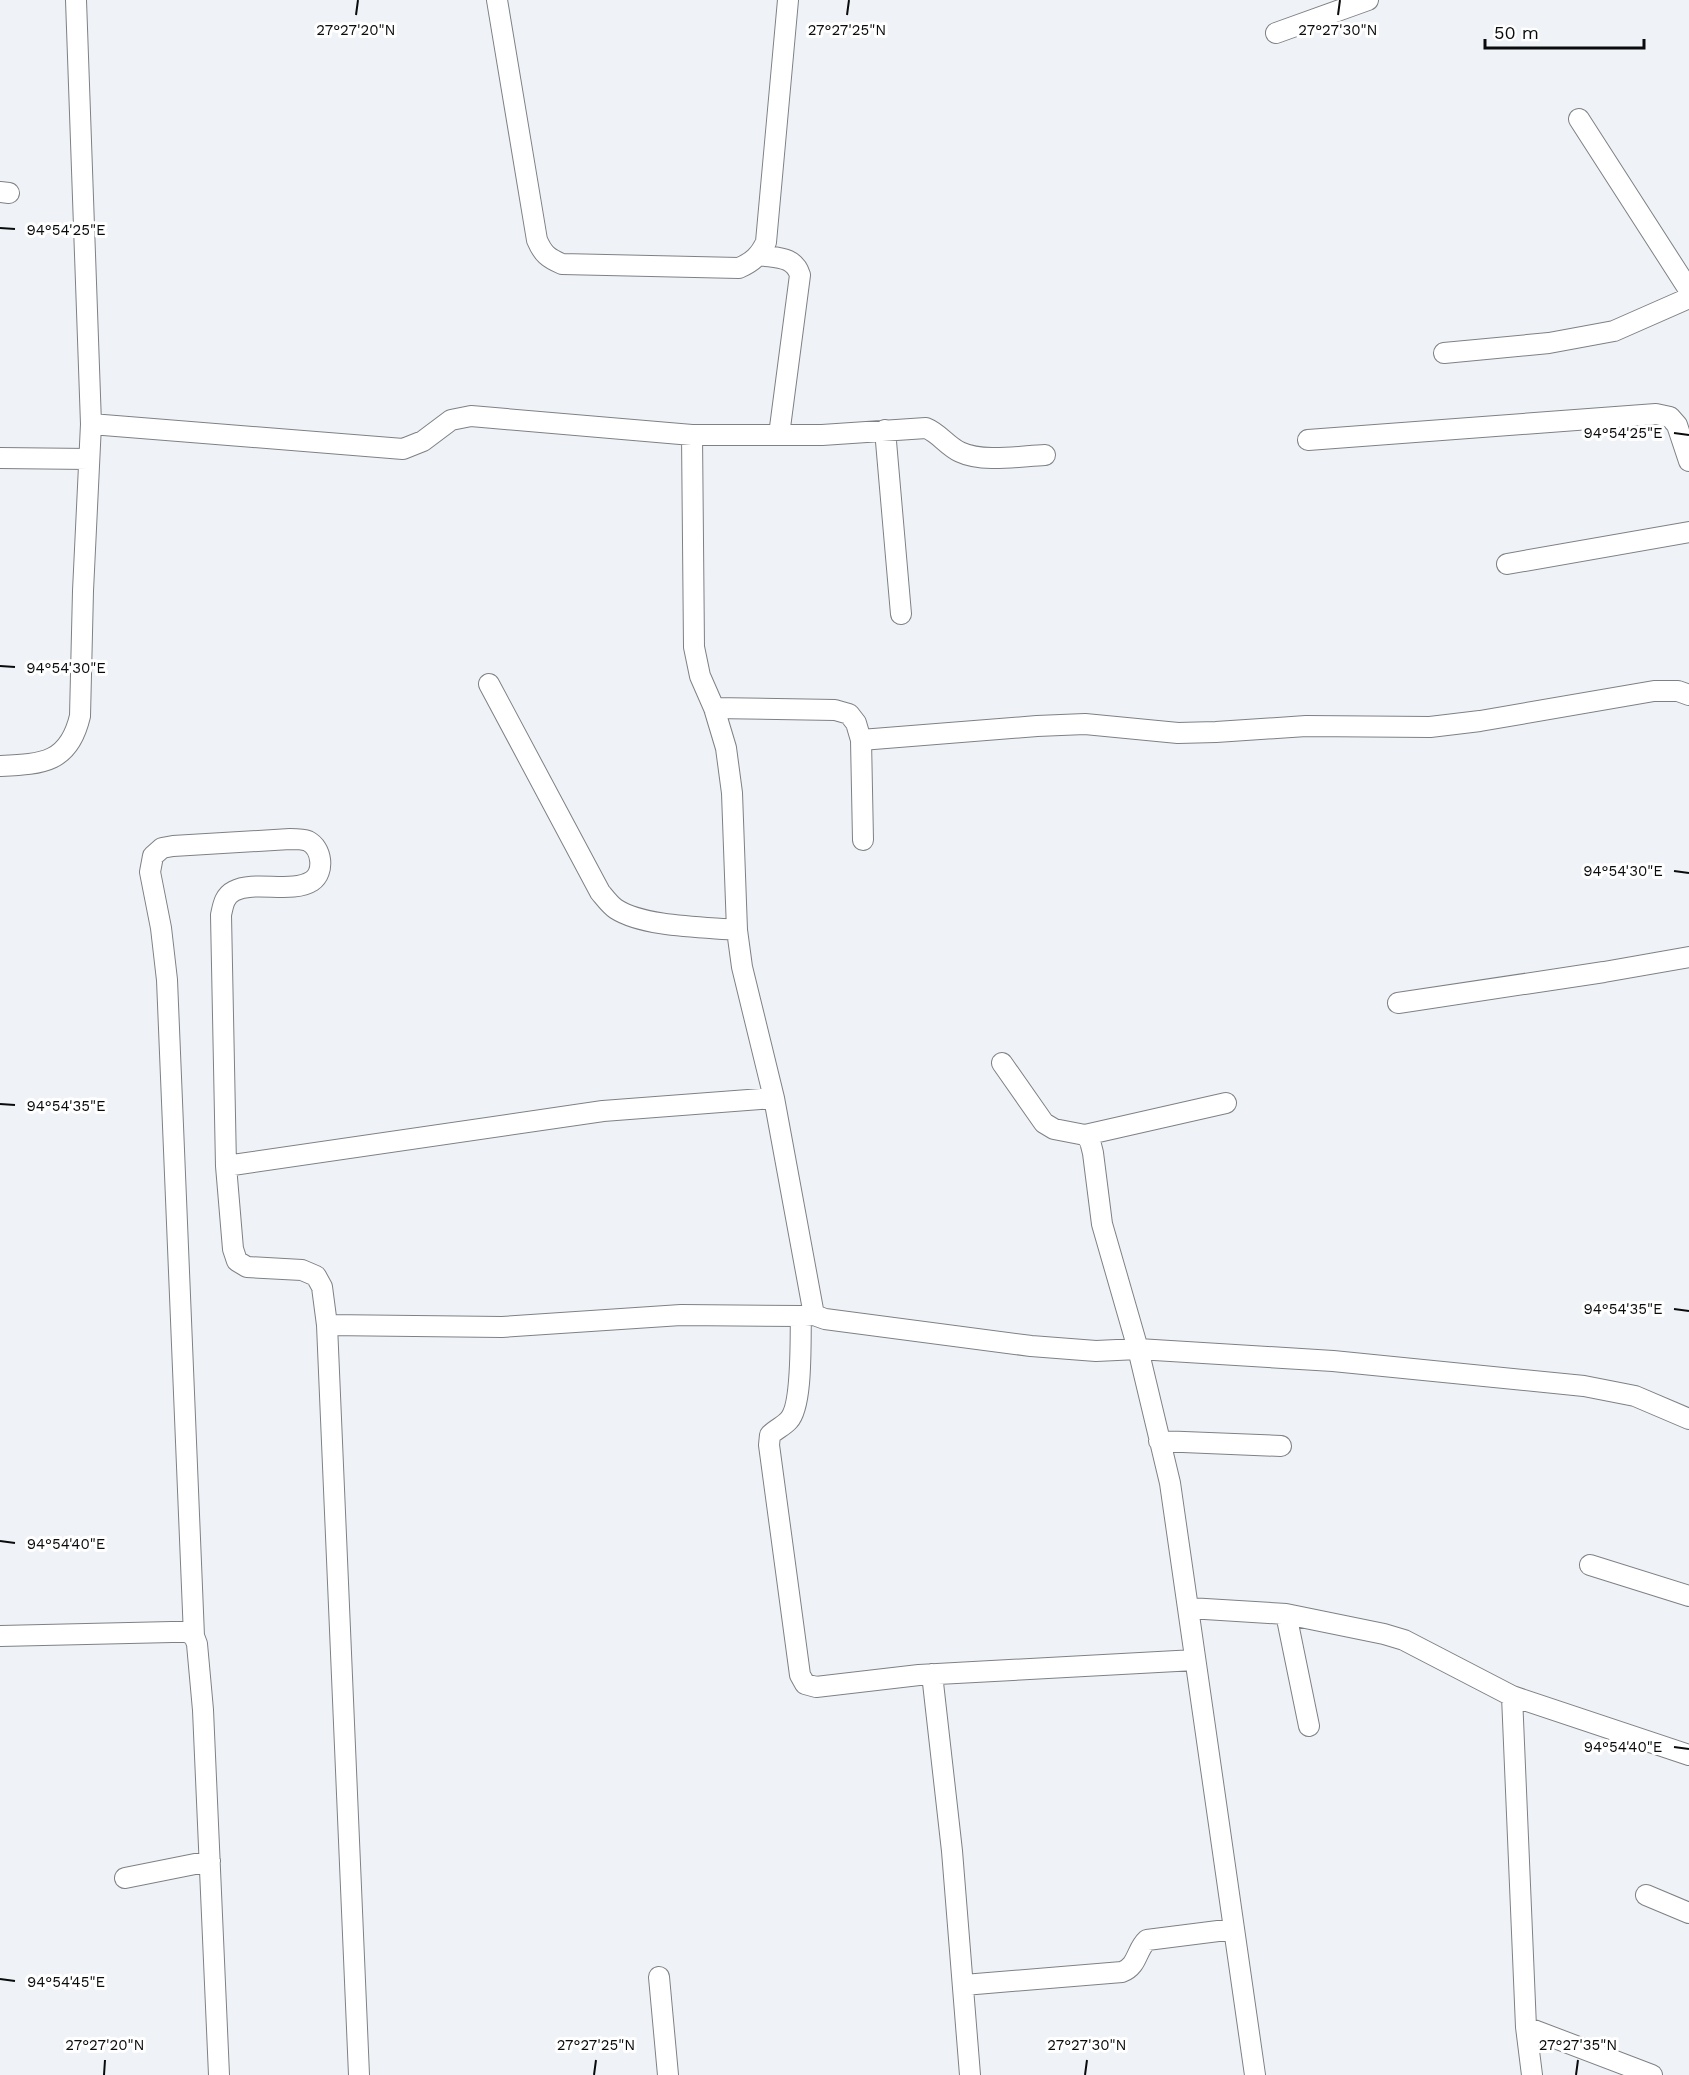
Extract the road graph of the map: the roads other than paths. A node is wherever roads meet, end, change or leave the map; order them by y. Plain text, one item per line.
1 (76, 0) edge
2 (497, 0) edge
3 (788, 0) edge
4 (1368, 0) edge
5 (1276, 33) dead end
6 (1579, 119) dead end
7 (760, 255) junction
8 (1689, 290) edge
9 (1689, 298) edge
10 (1444, 353) dead end
11 (91, 424) junction
12 (885, 430) junction
13 (692, 435) junction
14 (779, 435) junction
15 (1308, 440) dead end
16 (1045, 455) dead end
17 (0, 458) edge
18 (89, 459) junction
19 (1689, 461) edge
20 (1689, 532) edge
21 (1507, 564) dead end
22 (901, 614) dead end
23 (489, 684) dead end
24 (1689, 694) edge
25 (714, 708) junction
26 (861, 740) junction
27 (0, 766) edge
28 (862, 840) dead end
29 (737, 930) junction
30 (1689, 957) edge
31 (1398, 1003) dead end
32 (1002, 1063) dead end
33 (774, 1098) junction
34 (1226, 1103) dead end
35 (1085, 1136) junction
36 (226, 1166) junction
37 (807, 1315) junction
38 (327, 1325) junction
39 (1138, 1349) junction
40 (1689, 1419) edge
41 (1159, 1441) junction
42 (1281, 1446) dead end
43 (1590, 1565) dead end
44 (1689, 1596) edge
45 (1189, 1608) junction
46 (1286, 1614) junction
47 (0, 1636) edge
48 (194, 1636) junction
49 (1195, 1660) junction
50 (932, 1674) junction
51 (1512, 1696) junction
52 (1309, 1726) dead end
53 (1689, 1755) edge
54 (210, 1861) junction
55 (125, 1878) dead end
56 (1646, 1895) dead end
57 (1689, 1912) edge
58 (1234, 1929) junction
59 (659, 1977) dead end
60 (964, 1985) junction
61 (1526, 2027) junction
62 (219, 2075) edge
63 (359, 2075) edge
64 (668, 2075) edge
65 (970, 2075) edge
66 (1254, 2075) edge
67 (1532, 2075) edge
68 (1652, 2075) edge

1 - 11 street
2 - 7 street
3 - 7 street
4 - 5 street
6 - 8 street
7 - 14 street
9 - 10 street
11 - 13 street
11 - 18 street
12 - 14 street
12 - 16 street
12 - 22 street
13 - 14 street
13 - 25 street
15 - 19 street
17 - 18 street
18 - 27 street
20 - 21 street
23 - 29 street
24 - 26 street
25 - 26 street
25 - 29 street
26 - 28 street
29 - 33 street
30 - 31 street
32 - 35 street
33 - 36 street
33 - 37 street
34 - 35 street
35 - 39 street
36 - 38 street
36 - 48 street
37 - 38 street
37 - 39 street
37 - 50 street
38 - 63 street
39 - 40 street
39 - 41 street
41 - 42 street
41 - 45 street
43 - 44 street
45 - 46 street
45 - 49 street
46 - 51 street
46 - 52 street
47 - 48 street
48 - 54 street
49 - 50 street
49 - 58 street
50 - 60 street
51 - 53 street
51 - 61 street
54 - 55 street
54 - 62 street
56 - 57 street
58 - 60 street
58 - 66 street
59 - 64 street
60 - 65 street
61 - 67 street
61 - 68 street

